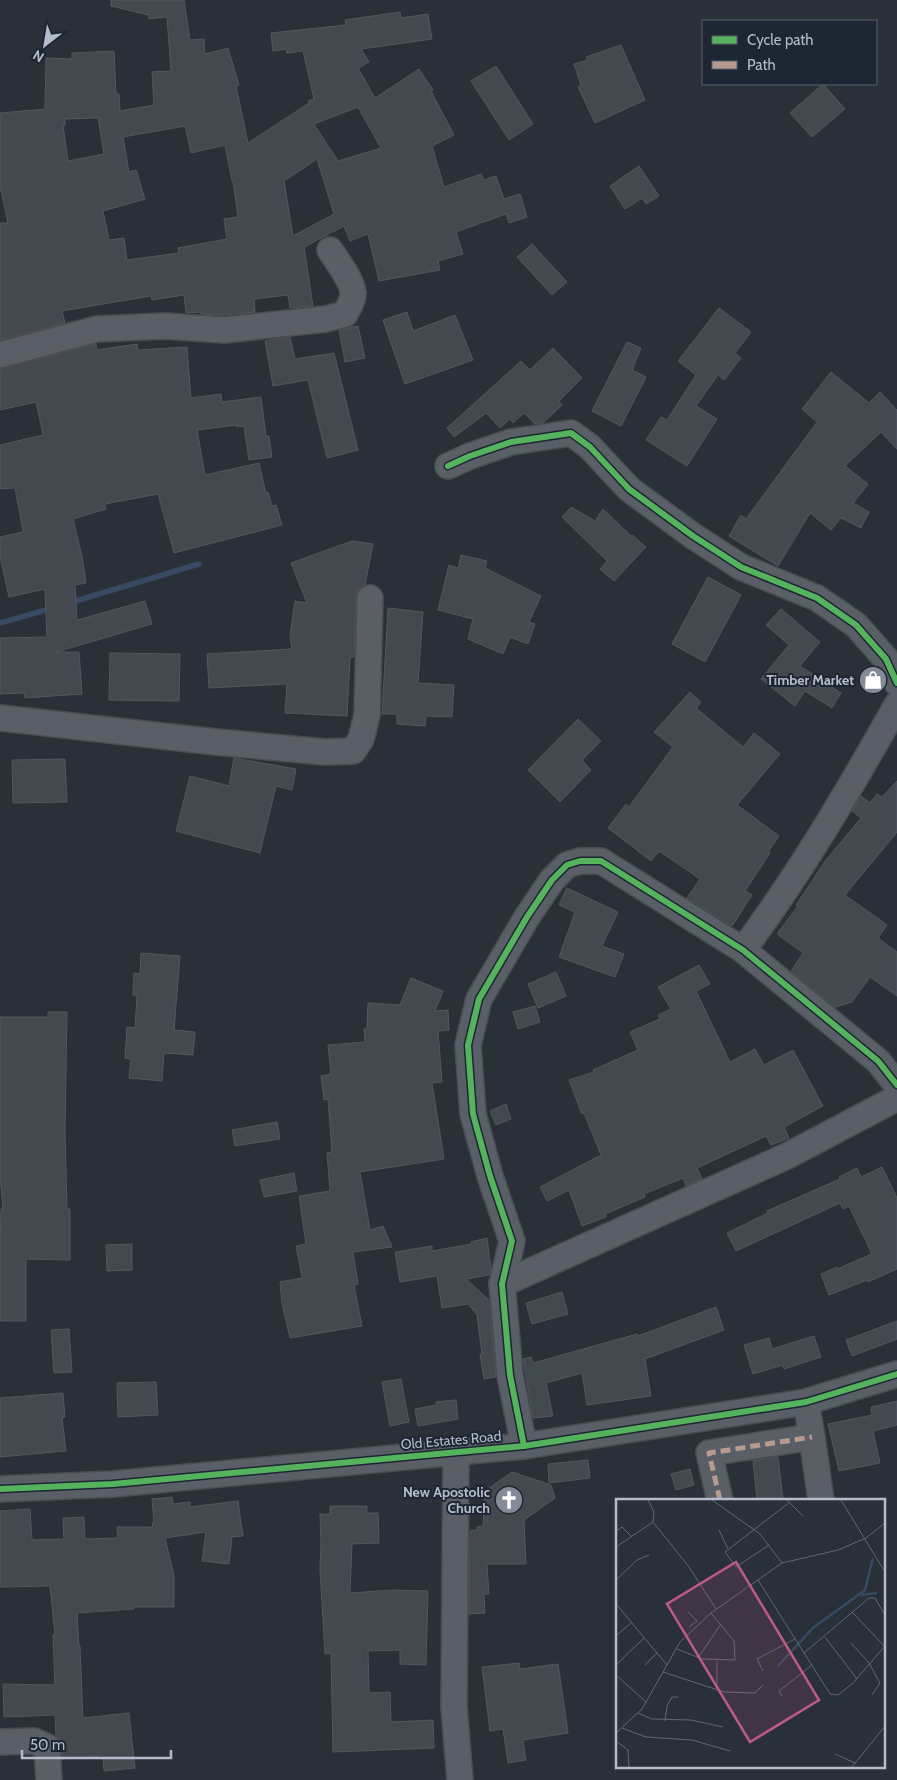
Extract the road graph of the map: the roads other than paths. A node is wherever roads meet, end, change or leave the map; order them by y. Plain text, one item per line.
1 (330, 250) dead end
2 (0, 355) edge
3 (448, 466) dead end
4 (370, 598) dead end
5 (897, 683) edge
6 (897, 705) edge
7 (0, 718) edge
8 (743, 950) junction
9 (897, 1085) edge
10 (897, 1098) edge
11 (502, 1284) junction
12 (897, 1374) edge
13 (806, 1402) junction
14 (812, 1437) junction
15 (524, 1446) junction
16 (456, 1452) junction
17 (0, 1489) edge
18 (720, 1499) edge
19 (821, 1499) edge
20 (0, 1742) edge
21 (49, 1780) edge
22 (460, 1780) edge

1 - 2 street
3 - 5 street
4 - 7 street
6 - 8 street
8 - 9 street
8 - 11 street
10 - 11 street
11 - 15 street
12 - 13 street, Old Estates Road
13 - 14 street
13 - 15 street, Old Estates Road
14 - 18 street
14 - 19 street
15 - 16 street, Old Estates Road
16 - 17 street, Old Estates Road
16 - 22 street
20 - 21 street

